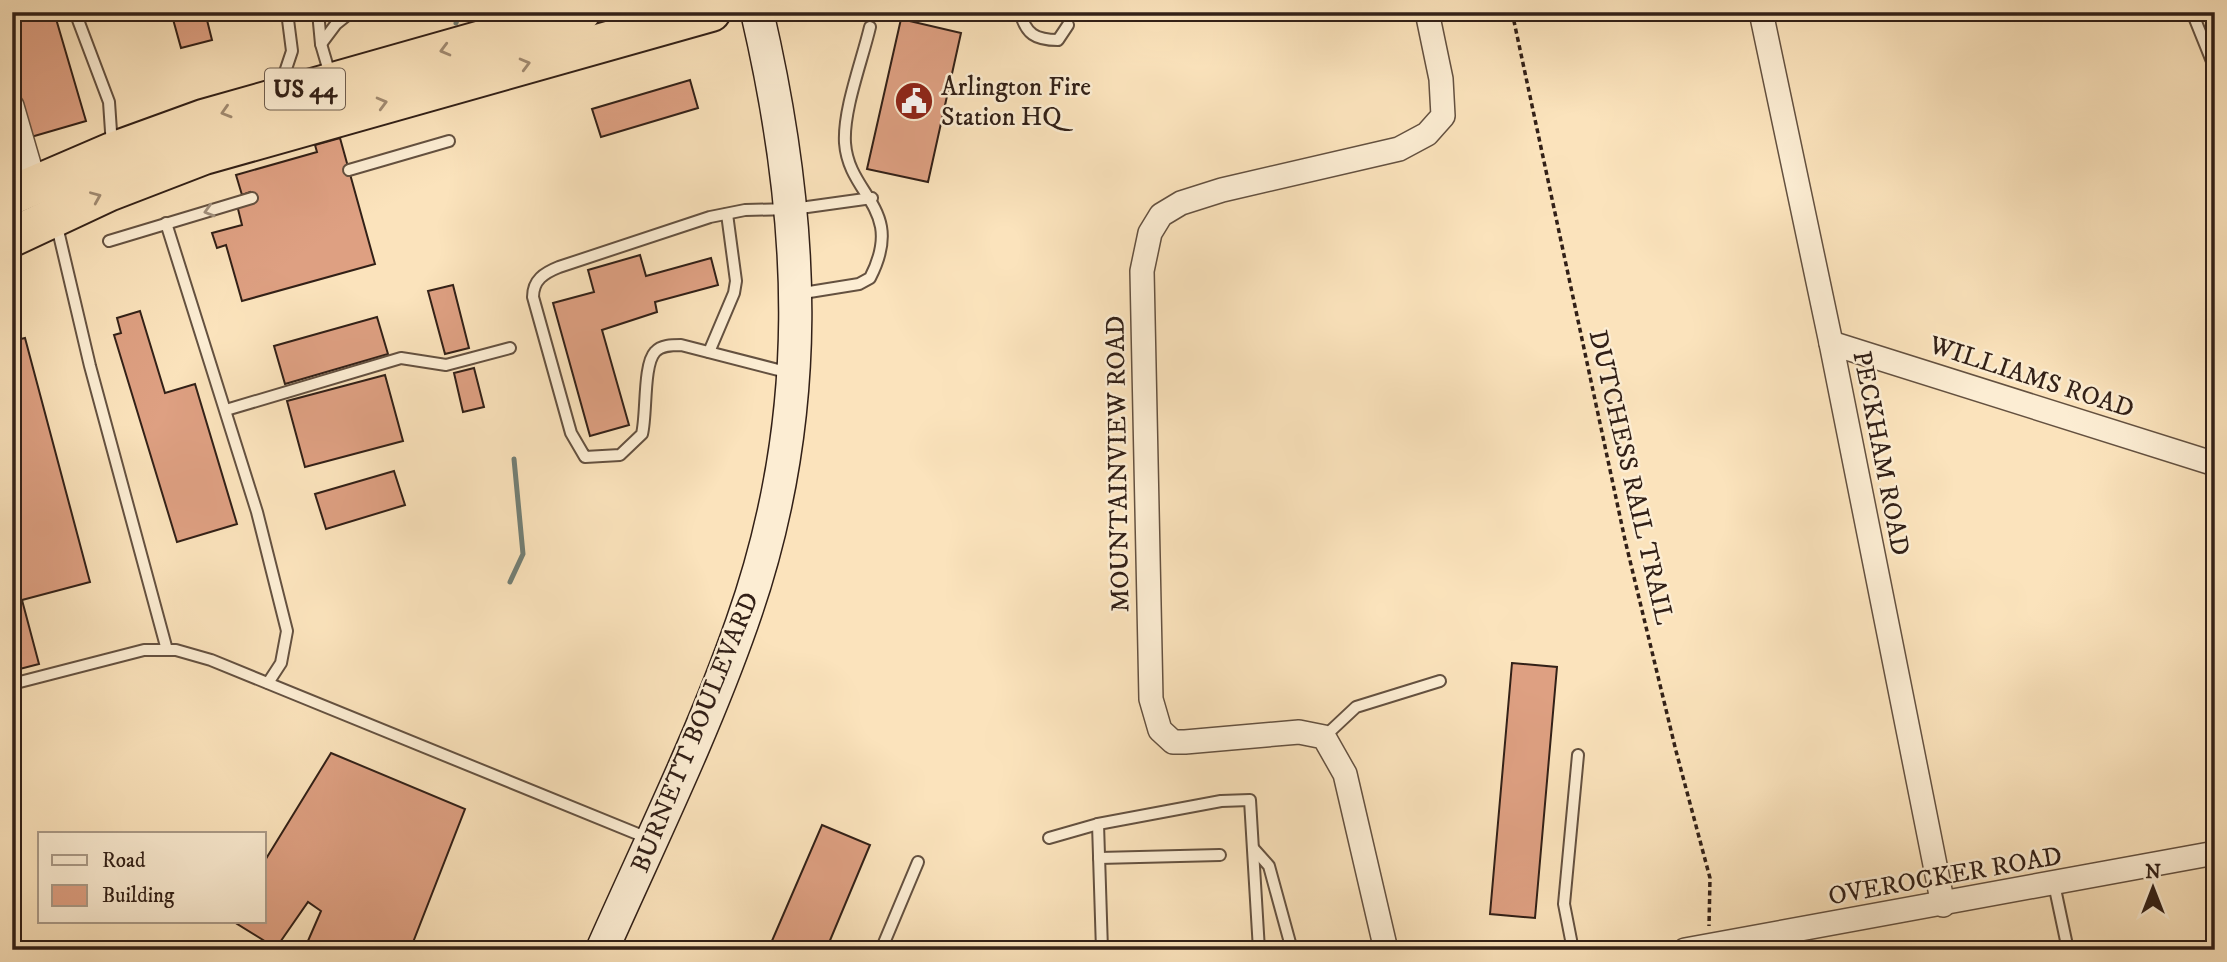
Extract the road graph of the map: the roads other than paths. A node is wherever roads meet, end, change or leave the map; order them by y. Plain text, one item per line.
1 (75, 12) edge
2 (287, 12) edge
3 (318, 12) edge
4 (351, 12) edge
5 (581, 12) edge
6 (711, 12) edge
7 (757, 12) edge
8 (1020, 12) edge
9 (1427, 12) edge
10 (1761, 12) edge
11 (2192, 12) edge
12 (1068, 24) dead end
13 (870, 27) dead end
14 (321, 44) junction
15 (2215, 69) edge
16 (325, 97) junction
17 (12, 106) edge
18 (265, 118) junction
19 (449, 141) dead end
20 (113, 152) junction
21 (349, 170) dead end
22 (24, 195) edge
23 (252, 198) dead end
24 (872, 198) junction
25 (793, 209) junction
26 (727, 214) junction
27 (166, 223) junction
28 (12, 237) edge
29 (108, 241) dead end
30 (797, 294) junction
31 (1831, 343) junction
32 (510, 348) dead end
33 (709, 352) junction
34 (795, 374) junction
35 (226, 410) junction
36 (2215, 464) edge
37 (167, 650) junction
38 (1440, 681) dead end
39 (268, 683) junction
40 (12, 684) edge
41 (1324, 737) junction
42 (1578, 755) dead end
43 (1098, 824) junction
44 (1049, 838) dead end
45 (651, 839) junction
46 (1253, 848) junction
47 (2215, 853) edge
48 (1220, 855) dead end
49 (1099, 858) junction
50 (918, 862) dead end
51 (2054, 884) junction
52 (1943, 905) junction
53 (12, 946) edge
54 (18, 950) edge
55 (602, 950) edge
56 (881, 950) edge
57 (1102, 950) edge
58 (1259, 950) edge
59 (1292, 950) edge
60 (1386, 950) edge
61 (1573, 950) edge
62 (1685, 950) edge
63 (2068, 950) edge

1 - 20 lane
2 - 18 lane
3 - 14 lane
4 - 14 lane
5 -> 16 highway, US 44
18 -> 6 highway, US 44
7 - 25 street, BURNETT BOULEVARD
8 - 12 lane
9 - 41 street, MOUNTAINVIEW ROAD
10 - 31 street, PECKHAM ROAD
11 - 15 lane
13 - 24 lane
14 - 16 lane
16 - 18 highway, US 44
17 - 22 street
18 -> 20 highway, US 44
22 -> 18 highway, US 44
19 - 21 lane
20 - 22 highway, US 44
22 - 28 highway, US 44
22 - 37 lane
23 -> 27 lane
24 - 25 lane
24 - 30 lane
25 - 26 lane
25 - 30 street, BURNETT BOULEVARD
26 - 33 lane
26 - 33 lane
27 - 29 lane
27 - 35 lane
30 - 34 street, BURNETT BOULEVARD
31 - 36 street, WILLIAMS ROAD
31 - 52 street, PECKHAM ROAD
32 - 35 lane
33 - 34 lane
34 - 45 street, BURNETT BOULEVARD
35 - 39 lane
37 - 39 lane
37 - 40 lane
38 - 41 lane
39 - 45 lane
41 - 60 street
42 - 61 lane
43 - 44 lane
43 - 46 lane
43 - 49 lane
45 - 55 street, BURNETT BOULEVARD
46 - 58 lane
46 - 59 lane
47 - 51 street, OVEROCKER ROAD
48 - 49 lane
49 - 57 lane
50 - 56 lane
51 - 52 street, OVEROCKER ROAD
51 - 63 lane
52 - 62 street, OVEROCKER ROAD
53 - 54 lane

